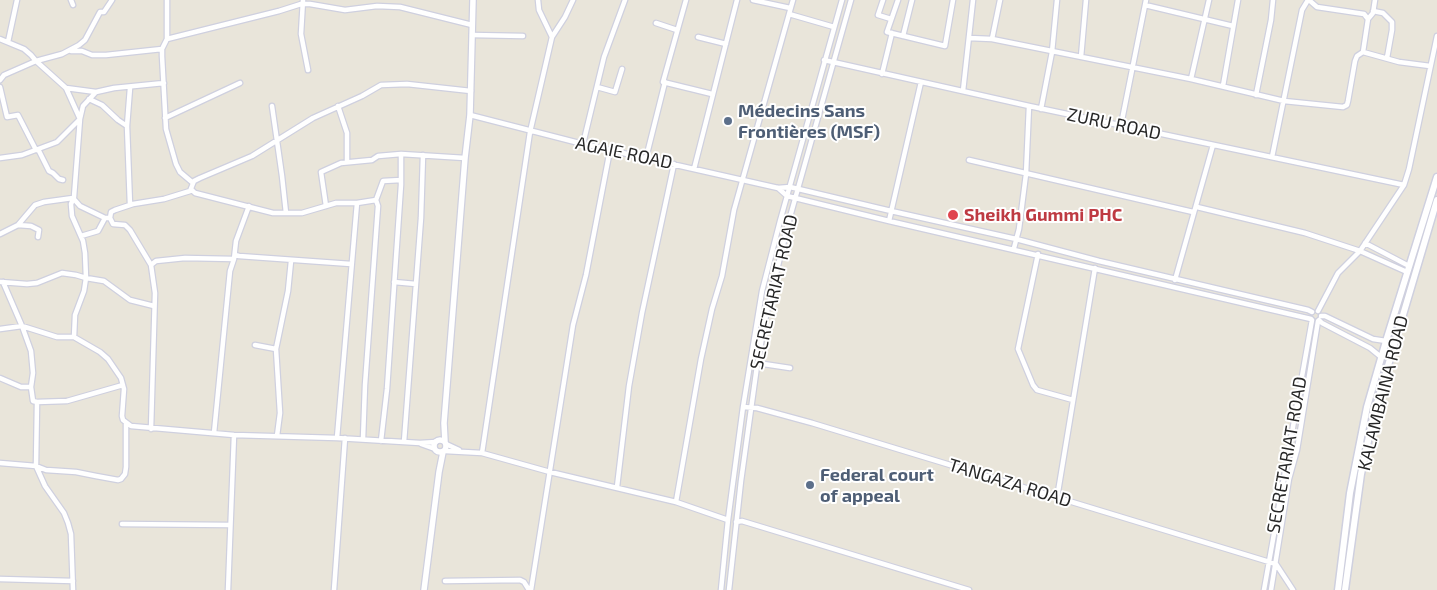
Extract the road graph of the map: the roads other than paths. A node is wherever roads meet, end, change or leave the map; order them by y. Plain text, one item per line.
1 (17, 0) edge
2 (167, 0) edge
3 (473, 0) edge
4 (538, 0) edge
5 (573, 0) edge
6 (626, 0) edge
7 (686, 0) edge
8 (737, 0) edge
9 (753, 0) edge
10 (793, 0) edge
11 (842, 0) edge
12 (851, 0) edge
13 (883, 0) edge
14 (898, 0) edge
15 (912, 0) edge
16 (953, 0) edge
17 (973, 0) edge
18 (1000, 0) edge
19 (1057, 0) edge
20 (1086, 0) edge
21 (1209, 0) edge
22 (1238, 0) edge
23 (1273, 0) edge
24 (1308, 0) edge
25 (1375, 0) edge
26 (111, 1) edge
27 (303, 2) edge
28 (1146, 3) edge
29 (789, 11) junction
30 (1373, 11) junction
31 (892, 19) junction
32 (1368, 19) junction
33 (1205, 20) junction
34 (656, 23) dead end
35 (472, 25) junction
36 (1233, 26) junction
37 (834, 27) junction
38 (677, 30) junction
39 (892, 33) junction
40 (472, 35) junction
41 (523, 36) dead end
42 (903, 36) junction
43 (1437, 36) edge
44 (552, 37) junction
45 (698, 37) dead end
46 (969, 38) junction
47 (0, 39) edge
48 (167, 39) junction
49 (992, 39) junction
50 (8, 42) junction
51 (726, 44) junction
52 (162, 49) junction
53 (69, 51) junction
54 (1052, 52) junction
55 (1363, 52) junction
56 (1081, 57) junction
57 (1387, 58) junction
58 (824, 60) junction
59 (36, 61) junction
60 (834, 63) junction
61 (1430, 66) junction
62 (1133, 67) junction
63 (622, 69) dead end
64 (308, 70) dead end
65 (882, 74) junction
66 (1191, 79) junction
67 (0, 80) edge
68 (666, 82) junction
69 (921, 82) junction
70 (164, 83) junction
71 (240, 83) dead end
72 (1223, 86) junction
73 (0, 87) edge
74 (597, 87) junction
75 (66, 88) junction
76 (130, 88) junction
77 (471, 91) junction
78 (964, 91) junction
79 (96, 92) junction
80 (712, 94) junction
81 (1256, 95) junction
82 (89, 99) junction
83 (1284, 101) junction
84 (272, 106) dead end
85 (338, 106) junction
86 (1029, 106) junction
87 (1041, 109) junction
88 (470, 115) junction
89 (165, 118) junction
90 (80, 119) junction
91 (1121, 125) junction
92 (127, 126) junction
93 (530, 132) junction
94 (278, 140) junction
95 (583, 144) junction
96 (1213, 145) junction
97 (37, 149) junction
98 (610, 150) junction
99 (401, 154) junction
100 (423, 154) junction
101 (1272, 157) junction
102 (0, 158) edge
103 (465, 158) junction
104 (646, 158) junction
105 (969, 160) dead end
106 (347, 162) junction
107 (674, 164) junction
108 (694, 168) junction
109 (1026, 174) junction
110 (1437, 178) edge
111 (741, 179) junction
112 (63, 180) dead end
113 (401, 180) junction
114 (193, 184) junction
115 (1404, 185) junction
116 (790, 186) junction
117 (778, 188) junction
118 (798, 188) junction
119 (192, 190) junction
120 (788, 196) junction
121 (73, 198) junction
122 (796, 198) junction
123 (376, 200) junction
124 (1437, 200) edge
125 (357, 203) junction
126 (130, 205) junction
127 (250, 206) junction
128 (326, 206) junction
129 (1195, 210) junction
130 (891, 212) junction
131 (286, 213) junction
132 (107, 218) junction
133 (889, 221) junction
134 (18, 225) junction
135 (0, 234) edge
136 (81, 236) junction
137 (38, 237) dead end
138 (1016, 239) junction
139 (1365, 243) junction
140 (1014, 248) junction
141 (1360, 251) junction
142 (1038, 254) junction
143 (235, 257) junction
144 (291, 261) junction
145 (351, 264) junction
146 (150, 265) junction
147 (1095, 268) junction
148 (1408, 269) junction
149 (86, 278) junction
150 (1175, 279) junction
151 (1, 282) edge
152 (394, 282) junction
153 (416, 284) junction
154 (1173, 286) junction
155 (1232, 292) junction
156 (1230, 300) junction
157 (154, 306) junction
158 (1312, 312) junction
159 (1319, 317) junction
160 (1311, 319) junction
161 (22, 326) junction
162 (0, 329) edge
163 (74, 337) junction
164 (1386, 341) junction
165 (255, 345) dead end
166 (276, 349) junction
167 (1381, 357) junction
168 (757, 363) junction
169 (790, 368) dead end
170 (0, 378) edge
171 (123, 385) junction
172 (31, 387) junction
173 (1073, 400) junction
174 (37, 402) junction
175 (743, 407) junction
176 (752, 408) junction
177 (126, 423) junction
178 (444, 423) junction
179 (151, 429) junction
180 (214, 433) junction
181 (234, 435) junction
182 (277, 436) junction
183 (337, 438) junction
184 (344, 438) junction
185 (362, 439) junction
186 (381, 441) junction
187 (437, 441) junction
188 (404, 442) junction
189 (420, 443) junction
190 (446, 443) junction
191 (460, 450) junction
192 (440, 451) junction
193 (482, 452) junction
194 (0, 463) edge
195 (36, 466) junction
196 (550, 472) junction
197 (617, 487) junction
198 (1057, 498) junction
199 (676, 502) junction
200 (728, 520) junction
201 (736, 522) junction
202 (122, 524) dead end
203 (230, 525) junction
204 (1269, 562) junction
205 (1276, 564) junction
206 (0, 579) edge
207 (73, 581) junction
208 (445, 582) dead end
209 (73, 590) edge
210 (228, 590) edge
211 (334, 590) edge
212 (424, 590) edge
213 (530, 590) edge
214 (721, 590) edge
215 (729, 590) edge
216 (970, 590) edge
217 (1264, 590) edge
218 (1271, 590) edge
219 (1293, 590) edge
220 (1338, 590) edge
221 (1345, 590) edge

1 - 50 street
2 - 48 street
3 - 35 street
4 - 44 street
5 - 44 street
6 - 74 street
7 - 38 street
8 - 51 street
9 - 29 street
10 - 29 street
11 - 37 street, SECRETARIAT ROAD
12 - 60 street, SECRETARIAT ROAD
13 - 31 street
14 - 31 street
15 - 42 street
16 - 42 street
17 - 46 street
18 - 49 street
19 - 54 street
20 - 56 street
21 - 33 street
22 - 36 street
23 - 81 street
24 - 32 street
24 - 83 street
25 - 30 street
26 - 53 street
27 - 35 street
27 - 48 street
27 - 64 street
28 - 33 street
28 - 62 street
29 - 37 street
29 - 111 street
30 - 32 street
30 - 57 street
31 - 39 street
32 - 55 street
33 - 36 street
33 - 66 street
34 - 38 street
35 - 40 street
36 - 72 street
37 - 58 street, SECRETARIAT ROAD
38 - 68 street
39 - 42 street
39 - 65 street
40 - 41 street
40 - 77 street
43 - 61 street, SECRETARIAT ROAD
44 - 93 street
45 - 51 street
46 - 49 street
46 - 78 street
47 - 50 street
48 - 52 street
49 - 54 street
50 - 59 street
51 - 80 street
52 - 53 street
52 - 70 street
53 - 59 street
54 - 56 street
54 - 87 street
55 - 57 street
55 - 83 street
56 - 62 street
57 - 61 street
58 - 60 street, ZURU ROAD
58 - 116 street, SECRETARIAT ROAD
59 - 67 street
59 - 75 street
60 - 65 street, ZURU ROAD
60 - 118 street, SECRETARIAT ROAD
61 - 115 street, SECRETARIAT ROAD
62 - 66 street
62 - 91 street
63 - 74 street
65 - 69 street, ZURU ROAD
66 - 72 street
68 - 80 street
68 - 104 street
69 - 78 street, ZURU ROAD
69 - 130 street
70 - 76 street
70 - 89 street
71 - 89 street
72 - 81 street
73 - 97 street
74 - 95 street
75 - 79 street
75 - 90 street
76 - 79 street
76 - 92 street
77 - 85 street
77 - 88 street
78 - 86 street, ZURU ROAD
79 - 82 street
80 - 108 street
81 - 83 street
82 - 90 street
82 - 92 street
83 - 101 street
84 - 94 street
85 - 94 street
85 - 106 street
86 - 87 street, ZURU ROAD
86 - 109 street
87 - 91 street, ZURU ROAD
88 - 93 street, AGAIE ROAD
88 - 103 street
89 - 114 street
90 - 97 street
90 - 121 street
91 - 96 street, ZURU ROAD
92 - 126 street
93 - 95 street, AGAIE ROAD
93 - 193 street
94 - 114 street
94 - 131 street
95 - 98 street, AGAIE ROAD
96 - 101 street, ZURU ROAD
96 - 129 street
97 - 102 street
97 - 112 street
98 - 104 street, AGAIE ROAD
98 - 196 street
99 - 100 street
99 - 106 street
99 - 113 street
100 - 103 street
100 - 153 street
101 - 115 street, ZURU ROAD
103 - 178 street
104 - 107 street, AGAIE ROAD
105 - 109 street
106 - 128 street
107 - 108 street, AGAIE ROAD
107 - 197 street
108 - 111 street, AGAIE ROAD
109 - 129 street
109 - 138 street
110 - 148 main road
111 - 117 street, AGAIE ROAD
111 - 199 street
113 - 123 street
113 - 152 street
114 - 119 street
115 - 139 street, SECRETARIAT ROAD
116 - 117 street
116 - 118 street
116 - 120 street, SECRETARIAT ROAD
117 - 120 street
118 - 122 street, SECRETARIAT ROAD
118 - 130 street
119 - 126 street
119 - 127 street
120 - 122 street
120 - 175 street, SECRETARIAT ROAD
121 - 132 street
121 - 134 street
121 - 136 street
122 - 133 street
122 - 168 street, SECRETARIAT ROAD
123 - 125 street
123 - 185 street
124 - 221 main road, KALAMBAINA ROAD
125 - 128 street
125 - 145 street
126 - 132 street
127 - 131 street
127 - 143 street
128 - 131 street
129 - 141 street
129 - 150 street
130 - 133 street
130 - 138 street
132 - 136 street
132 - 146 street
133 - 140 street
134 - 135 street
134 - 137 street
136 - 149 street
138 - 140 street
138 - 150 street
139 - 141 street, SECRETARIAT ROAD
139 - 148 street
140 - 142 street
141 - 148 street
141 - 159 street, SECRETARIAT ROAD
142 - 147 street
142 - 173 street
143 - 144 street
143 - 146 street
143 - 180 street
144 - 145 street
144 - 166 street
145 - 183 street
146 - 157 street
147 - 154 street
147 - 173 street
148 - 164 main road
149 - 151 street
149 - 157 street
149 - 163 street
150 - 154 street
150 - 155 street
151 - 161 street
152 - 153 street
152 - 186 street
153 - 188 street
154 - 156 street
155 - 156 street
155 - 158 street
156 - 160 street
157 - 179 street
158 - 159 street
158 - 160 street, SECRETARIAT ROAD
159 - 160 street
159 - 164 street
159 - 167 street
159 - 205 street, SECRETARIAT ROAD
160 - 204 street, SECRETARIAT ROAD
161 - 162 street
161 - 163 street
161 - 172 street
163 - 171 street
164 - 167 main road
165 - 166 street
166 - 182 street
167 - 220 main road
168 - 169 street
168 - 176 street, SECRETARIAT ROAD
170 - 172 street
171 - 174 street
171 - 177 street
172 - 174 street
173 - 198 street
174 - 195 street
175 - 176 street, TANGAZA ROAD
175 - 200 street, SECRETARIAT ROAD
176 - 198 street, TANGAZA ROAD
176 - 201 street, SECRETARIAT ROAD
177 - 179 street
177 - 195 street
178 - 187 street
178 - 190 street
179 - 180 street
180 - 181 street
181 - 182 street
181 - 203 street
182 - 183 street
183 - 184 street
184 - 185 street
184 - 211 street
185 - 186 street
186 - 188 street
187 - 189 street
187 - 190 street
187 - 192 street
188 - 189 street
189 - 192 street
190 - 191 street
190 - 192 street
191 - 192 street
191 - 193 street
192 - 212 street
193 - 196 street
194 - 195 street
195 - 207 street
196 - 197 street
196 - 213 street
197 - 199 street
198 - 204 street, TANGAZA ROAD
199 - 200 street
200 - 214 street, SECRETARIAT ROAD
201 - 215 street, SECRETARIAT ROAD
201 - 216 street
202 - 203 street
203 - 210 street
204 - 205 street, TANGAZA ROAD
204 - 217 street, SECRETARIAT ROAD
205 - 218 street, SECRETARIAT ROAD
205 - 219 street
206 - 207 street
207 - 209 street
208 - 213 street

